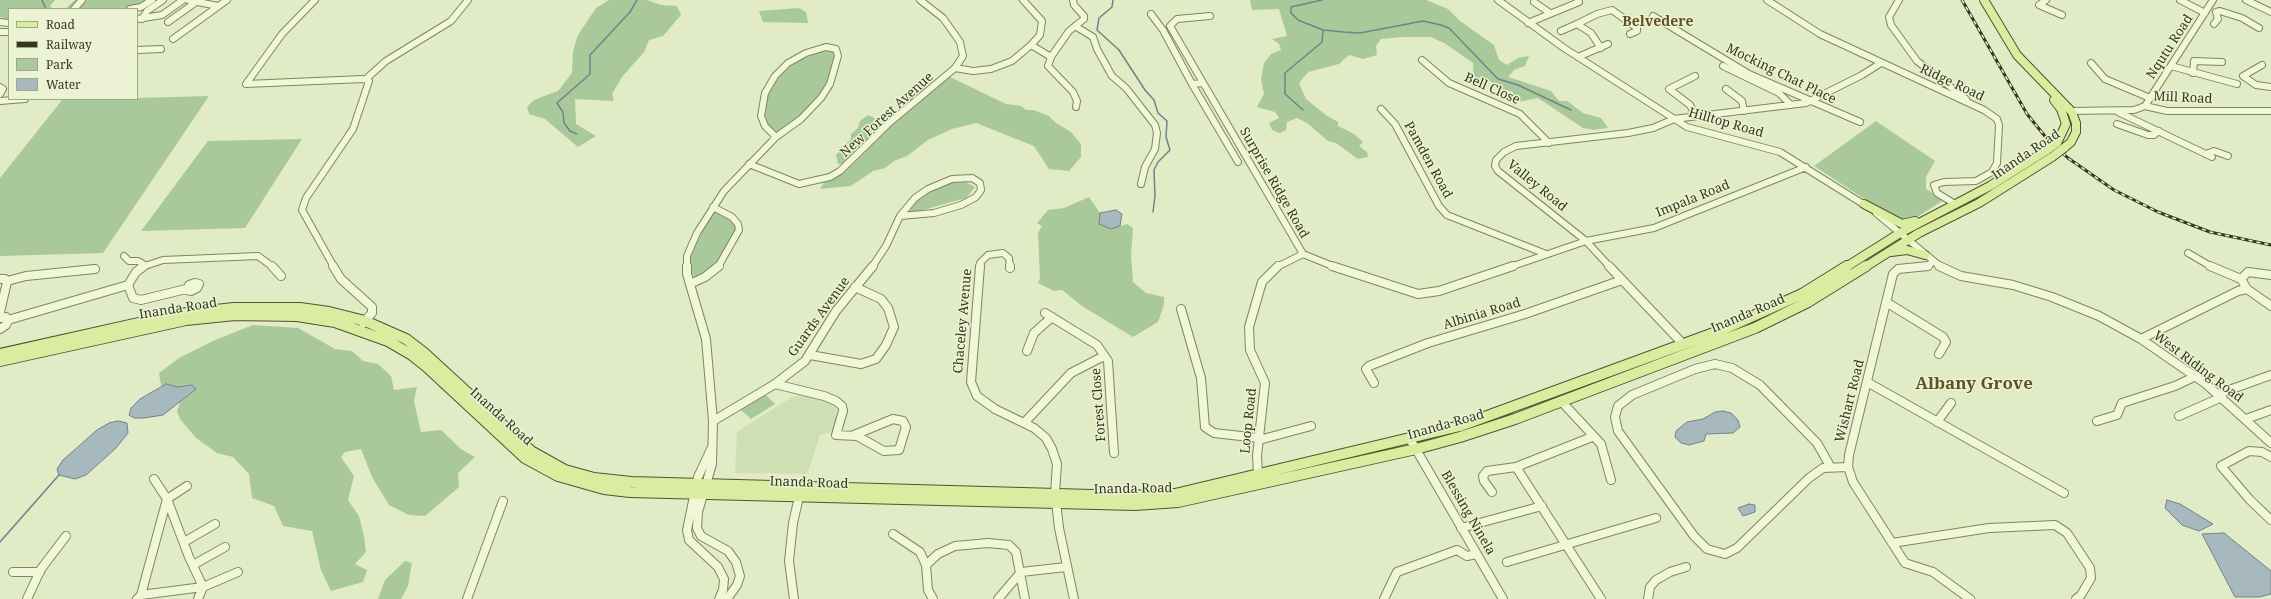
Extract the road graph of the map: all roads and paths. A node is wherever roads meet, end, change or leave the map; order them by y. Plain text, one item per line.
1 (82, 0) edge
2 (152, 0) edge
3 (163, 0) edge
4 (183, 0) edge
5 (188, 0) edge
6 (227, 0) edge
7 (315, 0) edge
8 (468, 0) edge
9 (920, 0) edge
10 (1023, 0) edge
11 (1074, 0) edge
12 (1498, 0) edge
13 (1578, 0) edge
14 (1767, 0) edge
15 (1899, 0) edge
16 (1978, 0) edge
17 (1984, 0) edge
18 (2046, 0) edge
19 (2180, 0) edge
20 (2214, 0) edge
21 (2246, 0) edge
22 (198, 1) edge
23 (1534, 2) dead end
24 (218, 6) junction
25 (75, 8) edge
26 (136, 8) edge
27 (2211, 11) junction
28 (2271, 12) edge
29 (1550, 13) junction
30 (1151, 14) dead end
31 (1210, 16) dead end
32 (1653, 16) dead end
33 (2062, 16) dead end
34 (140, 19) edge
35 (168, 22) dead end
36 (1528, 22) junction
37 (1577, 24) junction
38 (2214, 24) dead end
39 (1075, 26) junction
40 (2259, 28) dead end
41 (1561, 31) dead end
42 (1630, 34) dead end
43 (173, 39) dead end
44 (1608, 44) dead end
45 (1031, 45) junction
46 (1600, 48) junction
47 (161, 49) dead end
48 (138, 50) edge
49 (1578, 57) junction
50 (1051, 58) junction
51 (1422, 60) dead end
52 (1881, 62) junction
53 (2222, 62) dead end
54 (2091, 63) dead end
55 (2262, 65) dead end
56 (1723, 66) dead end
57 (2171, 66) junction
58 (955, 68) junction
59 (2192, 73) junction
60 (1695, 76) dead end
61 (366, 79) junction
62 (1203, 83) junction
63 (1192, 84) junction
64 (2237, 84) dead end
65 (0, 87) edge
66 (2271, 87) edge
67 (1726, 89) dead end
68 (0, 94) edge
69 (2150, 98) junction
70 (12, 100) edge
71 (0, 101) edge
72 (1811, 101) junction
73 (1791, 105) junction
74 (1974, 106) junction
75 (2144, 106) junction
76 (1076, 107) dead end
77 (1381, 109) dead end
78 (1744, 111) junction
79 (2071, 111) junction
80 (2116, 111) junction
81 (2271, 111) edge
82 (1696, 116) junction
83 (1674, 119) junction
84 (1860, 122) dead end
85 (2117, 124) dead end
86 (2146, 125) junction
87 (2159, 131) junction
88 (2139, 132) junction
89 (776, 137) junction
90 (1549, 143) junction
91 (2050, 154) junction
92 (2228, 156) dead end
93 (1238, 162) dead end
94 (749, 164) junction
95 (1806, 167) junction
96 (1141, 184) dead end
97 (1864, 204) junction
98 (1955, 204) junction
99 (713, 207) junction
100 (900, 216) junction
101 (1926, 218) junction
102 (1900, 233) junction
103 (1908, 240) junction
104 (1586, 241) junction
105 (1886, 253) junction
106 (1303, 254) junction
107 (1546, 254) junction
108 (2188, 254) dead end
109 (1925, 255) junction
110 (124, 256) dead end
111 (1933, 262) junction
112 (145, 265) junction
113 (1010, 268) dead end
114 (96, 269) dead end
115 (2271, 275) edge
116 (281, 276) dead end
117 (2241, 279) junction
118 (3, 280) edge
119 (1622, 280) junction
120 (690, 284) junction
121 (128, 285) junction
122 (855, 287) junction
123 (186, 289) dead end
124 (2247, 289) junction
125 (1886, 302) junction
126 (2271, 306) edge
127 (1181, 309) dead end
128 (0, 312) edge
129 (0, 318) edge
130 (8, 320) junction
131 (365, 321) junction
132 (0, 329) edge
133 (357, 329) junction
134 (2141, 339) junction
135 (1683, 344) junction
136 (1027, 351) dead end
137 (0, 354) edge
138 (1939, 354) dead end
139 (810, 355) junction
140 (1104, 356) junction
141 (0, 361) edge
142 (2271, 375) edge
143 (2196, 376) junction
144 (1867, 382) junction
145 (1374, 383) dead end
146 (774, 384) junction
147 (2220, 396) junction
148 (1561, 401) junction
149 (1951, 403) dead end
150 (2271, 410) edge
151 (2179, 416) dead end
152 (2246, 418) junction
153 (712, 420) junction
154 (2097, 421) dead end
155 (1025, 422) junction
156 (1937, 422) junction
157 (1471, 423) junction
158 (1311, 426) dead end
159 (1481, 430) junction
160 (854, 435) junction
161 (1592, 437) junction
162 (1259, 439) junction
163 (1410, 439) junction
164 (2271, 443) edge
165 (1416, 449) junction
166 (1114, 453) dead end
167 (2271, 457) edge
168 (1310, 462) junction
169 (1338, 466) junction
170 (1830, 466) junction
171 (1516, 467) junction
172 (1848, 467) junction
173 (1258, 475) junction
174 (154, 479) dead end
175 (1611, 480) dead end
176 (187, 486) dead end
177 (700, 489) junction
178 (1492, 492) dead end
179 (2064, 493) dead end
180 (799, 497) junction
181 (1055, 498) junction
182 (167, 499) junction
183 (503, 501) dead end
184 (1542, 506) junction
185 (175, 517) junction
186 (1656, 518) dead end
187 (2271, 520) edge
188 (160, 522) junction
189 (216, 524) dead end
190 (1461, 528) junction
191 (893, 534) dead end
192 (66, 536) dead end
193 (184, 542) junction
194 (1892, 543) junction
195 (1566, 546) junction
196 (225, 547) dead end
197 (1476, 554) junction
198 (1508, 562) dead end
199 (193, 565) junction
200 (926, 565) junction
201 (1066, 567) junction
202 (1686, 567) dead end
203 (13, 572) dead end
204 (40, 572) junction
205 (238, 572) dead end
206 (1021, 572) junction
207 (202, 586) junction
208 (139, 597) edge
209 (27, 599) edge
210 (198, 599) edge
211 (467, 599) edge
212 (720, 599) edge
213 (727, 599) edge
214 (794, 599) edge
215 (932, 599) edge
216 (998, 599) edge
217 (1025, 599) edge
218 (1074, 599) edge
219 (1384, 599) edge
220 (1503, 599) edge
221 (1601, 599) edge
222 (1648, 599) edge
223 (1970, 599) edge
224 (2076, 599) edge

1 - 25 street
2 - 26 street
3 - 34 street
4 - 34 street
5 - 22 street
6 - 24 street
7 - 61 street
8 - 61 street
9 - 58 street, New Forest Avenue
10 - 45 street
11 - 39 street
12 - 36 street, Hilltop Road
13 - 29 street
14 - 52 street, Ridge Road
15 - 74 street
16 - 91 main road, Inanda Road, bridge
17 - 79 main road, Inanda Road
18 - 33 street
19 - 27 street
20 - 27 street, Nqutu Road
21 - 28 street
22 - 24 street
22 - 35 street
23 - 29 street
24 - 43 street
27 - 38 street
27 - 40 street
27 - 57 street, Nqutu Road
29 - 36 street
30 - 63 street
31 - 62 street, Surprise Ridge Road
32 - 72 street, Mocking Chat Place
36 - 49 street, Hilltop Road
37 - 41 street
37 - 42 street
37 - 46 street
39 - 50 street
39 - 96 street
44 - 46 street
45 - 50 street
45 - 58 street
46 - 49 street
47 - 48 street
49 - 83 street, Hilltop Road
50 - 76 street
51 - 90 street, Bell Close
52 - 72 street, Valley Road
52 - 74 street, Ridge Road
53 - 59 street
54 - 69 street
55 - 66 street
56 - 73 street
57 - 59 street
57 - 69 street, Nqutu Road
58 - 94 street, New Forest Avenue
59 - 64 street
60 - 82 street
61 - 131 street
62 - 63 street
62 - 106 street, Surprise Ridge Road
63 - 93 street
65 - 68 street
67 - 78 street
69 - 75 street, Nqutu Road
70 - 71 street
72 - 73 street, Valley Road
72 - 84 street, Mocking Chat Place
73 - 78 street, Valley Road
74 - 98 street, Ridge Road
75 - 80 street, Mill Road
75 - 81 street, Mill Road
77 - 107 street, Pamden Road
78 - 82 street, Valley Road
79 - 80 street, Mill Road
79 - 91 main road, Inanda Road, bridge
80 - 86 street
82 - 83 street, Valley Road
83 - 90 street, Valley Road
83 - 95 street, Hilltop Road
85 - 88 street
86 - 87 street
86 - 88 street
87 - 88 street
87 - 92 street
89 - 89 street
89 - 94 street
90 - 104 street, Valley Road
91 - 98 main road, Inanda Road
91 - 103 main road, Inanda Road
94 - 99 street
95 - 97 street, Hilltop Road
95 - 104 street, Impala Road
97 - 101 main road
97 - 102 street, Hilltop Road
98 - 101 main road, Inanda Road
99 - 120 street
99 - 120 street
100 - 100 street, Guards Avenue
100 - 122 street, Guards Avenue
101 - 102 main road, Inanda Road
102 - 103 street, Hilltop Road
102 - 135 main road, Inanda Road
103 - 105 main road, Inanda Road
103 - 109 street, West Riding Road
104 - 107 street, Surprise Ridge Road
104 - 119 street, Valley Road
105 - 109 main road
105 - 148 main road, Inanda Road
106 - 107 street, Surprise Ridge Road
106 - 162 street, Loop Road
108 - 117 street
109 - 111 street, West Riding Road
110 - 112 street
111 - 125 street, Wishart Road
111 - 134 street, West Riding Road
112 - 116 street
112 - 121 street
113 - 155 street, Chaceley Avenue
114 - 118 street
115 - 117 street
117 - 124 street
118 - 128 street
119 - 135 street, Valley Road
119 - 145 street, Albinia Road
120 - 153 street
121 - 123 street
121 - 130 street
122 - 139 street, Guards Avenue
122 - 139 street
124 - 126 street
124 - 134 street
125 - 138 street
125 - 144 street, Wishart Road
127 - 162 street
129 - 130 street
130 - 132 street
131 - 133 street
131 - 137 main road, Inanda Road
131 - 177 main road, Inanda Road
133 - 141 main road, Inanda Road
133 - 177 main road, Inanda Road
134 - 143 street, West Riding Road
135 - 157 main road, Inanda Road
136 - 140 street
139 - 146 street, Guards Avenue
140 - 155 street
140 - 166 street, Forest Close
142 - 147 street
143 - 147 street, West Riding Road
143 - 154 street
144 - 156 street
144 - 172 street, Wishart Road
146 - 153 street, Guards Avenue
146 - 160 street
147 - 151 street
147 - 152 street, West Riding Road
148 - 159 main road, Inanda Road
148 - 161 street
149 - 156 street
150 - 152 street
152 - 164 street, West Riding Road
153 - 177 street
155 - 181 street, Chaceley Avenue
156 - 179 street
157 - 159 main road
157 - 163 main road, Inanda Road
158 - 162 street
159 - 165 main road, Inanda Road
160 - 160 street
161 - 171 street
161 - 175 street
162 - 173 street, Loop Road
163 - 165 street, Blessing Ninela
163 - 168 main road, Inanda Road
165 - 169 main road, Inanda Road
165 - 190 street, Blessing Ninela
167 - 187 street
168 - 169 main road
168 - 173 main road, Inanda Road
169 - 181 main road, Inanda Road
170 - 170 street
170 - 172 street
171 - 178 street
171 - 184 street
172 - 194 street, Wishart Road
173 - 181 main road, Inanda Road
174 - 182 street
176 - 182 street
177 - 180 main road, Inanda Road
177 - 181 main road, Inanda Road
177 - 212 street
177 - 213 street
180 - 181 main road, Inanda Road
180 - 214 street
181 - 201 street, Chaceley Avenue
182 - 185 street
182 - 188 street
183 - 211 street
184 - 190 street
184 - 195 street
185 - 188 street
185 - 193 street
186 - 195 street
188 - 208 street
189 - 193 street
190 - 197 street, Blessing Ninela
191 - 200 street
192 - 204 street
193 - 199 street
194 - 223 street, Wishart Road
194 - 224 street
195 - 198 street
195 - 221 street
196 - 199 street
197 - 219 street
197 - 220 street, Blessing Ninela
199 - 207 street
200 - 206 street
200 - 215 street
201 - 206 street
201 - 218 street, Chaceley Avenue
202 - 222 street
203 - 204 street
204 - 209 street
205 - 207 street
206 - 216 street
206 - 217 street
207 - 208 street
207 - 210 street

